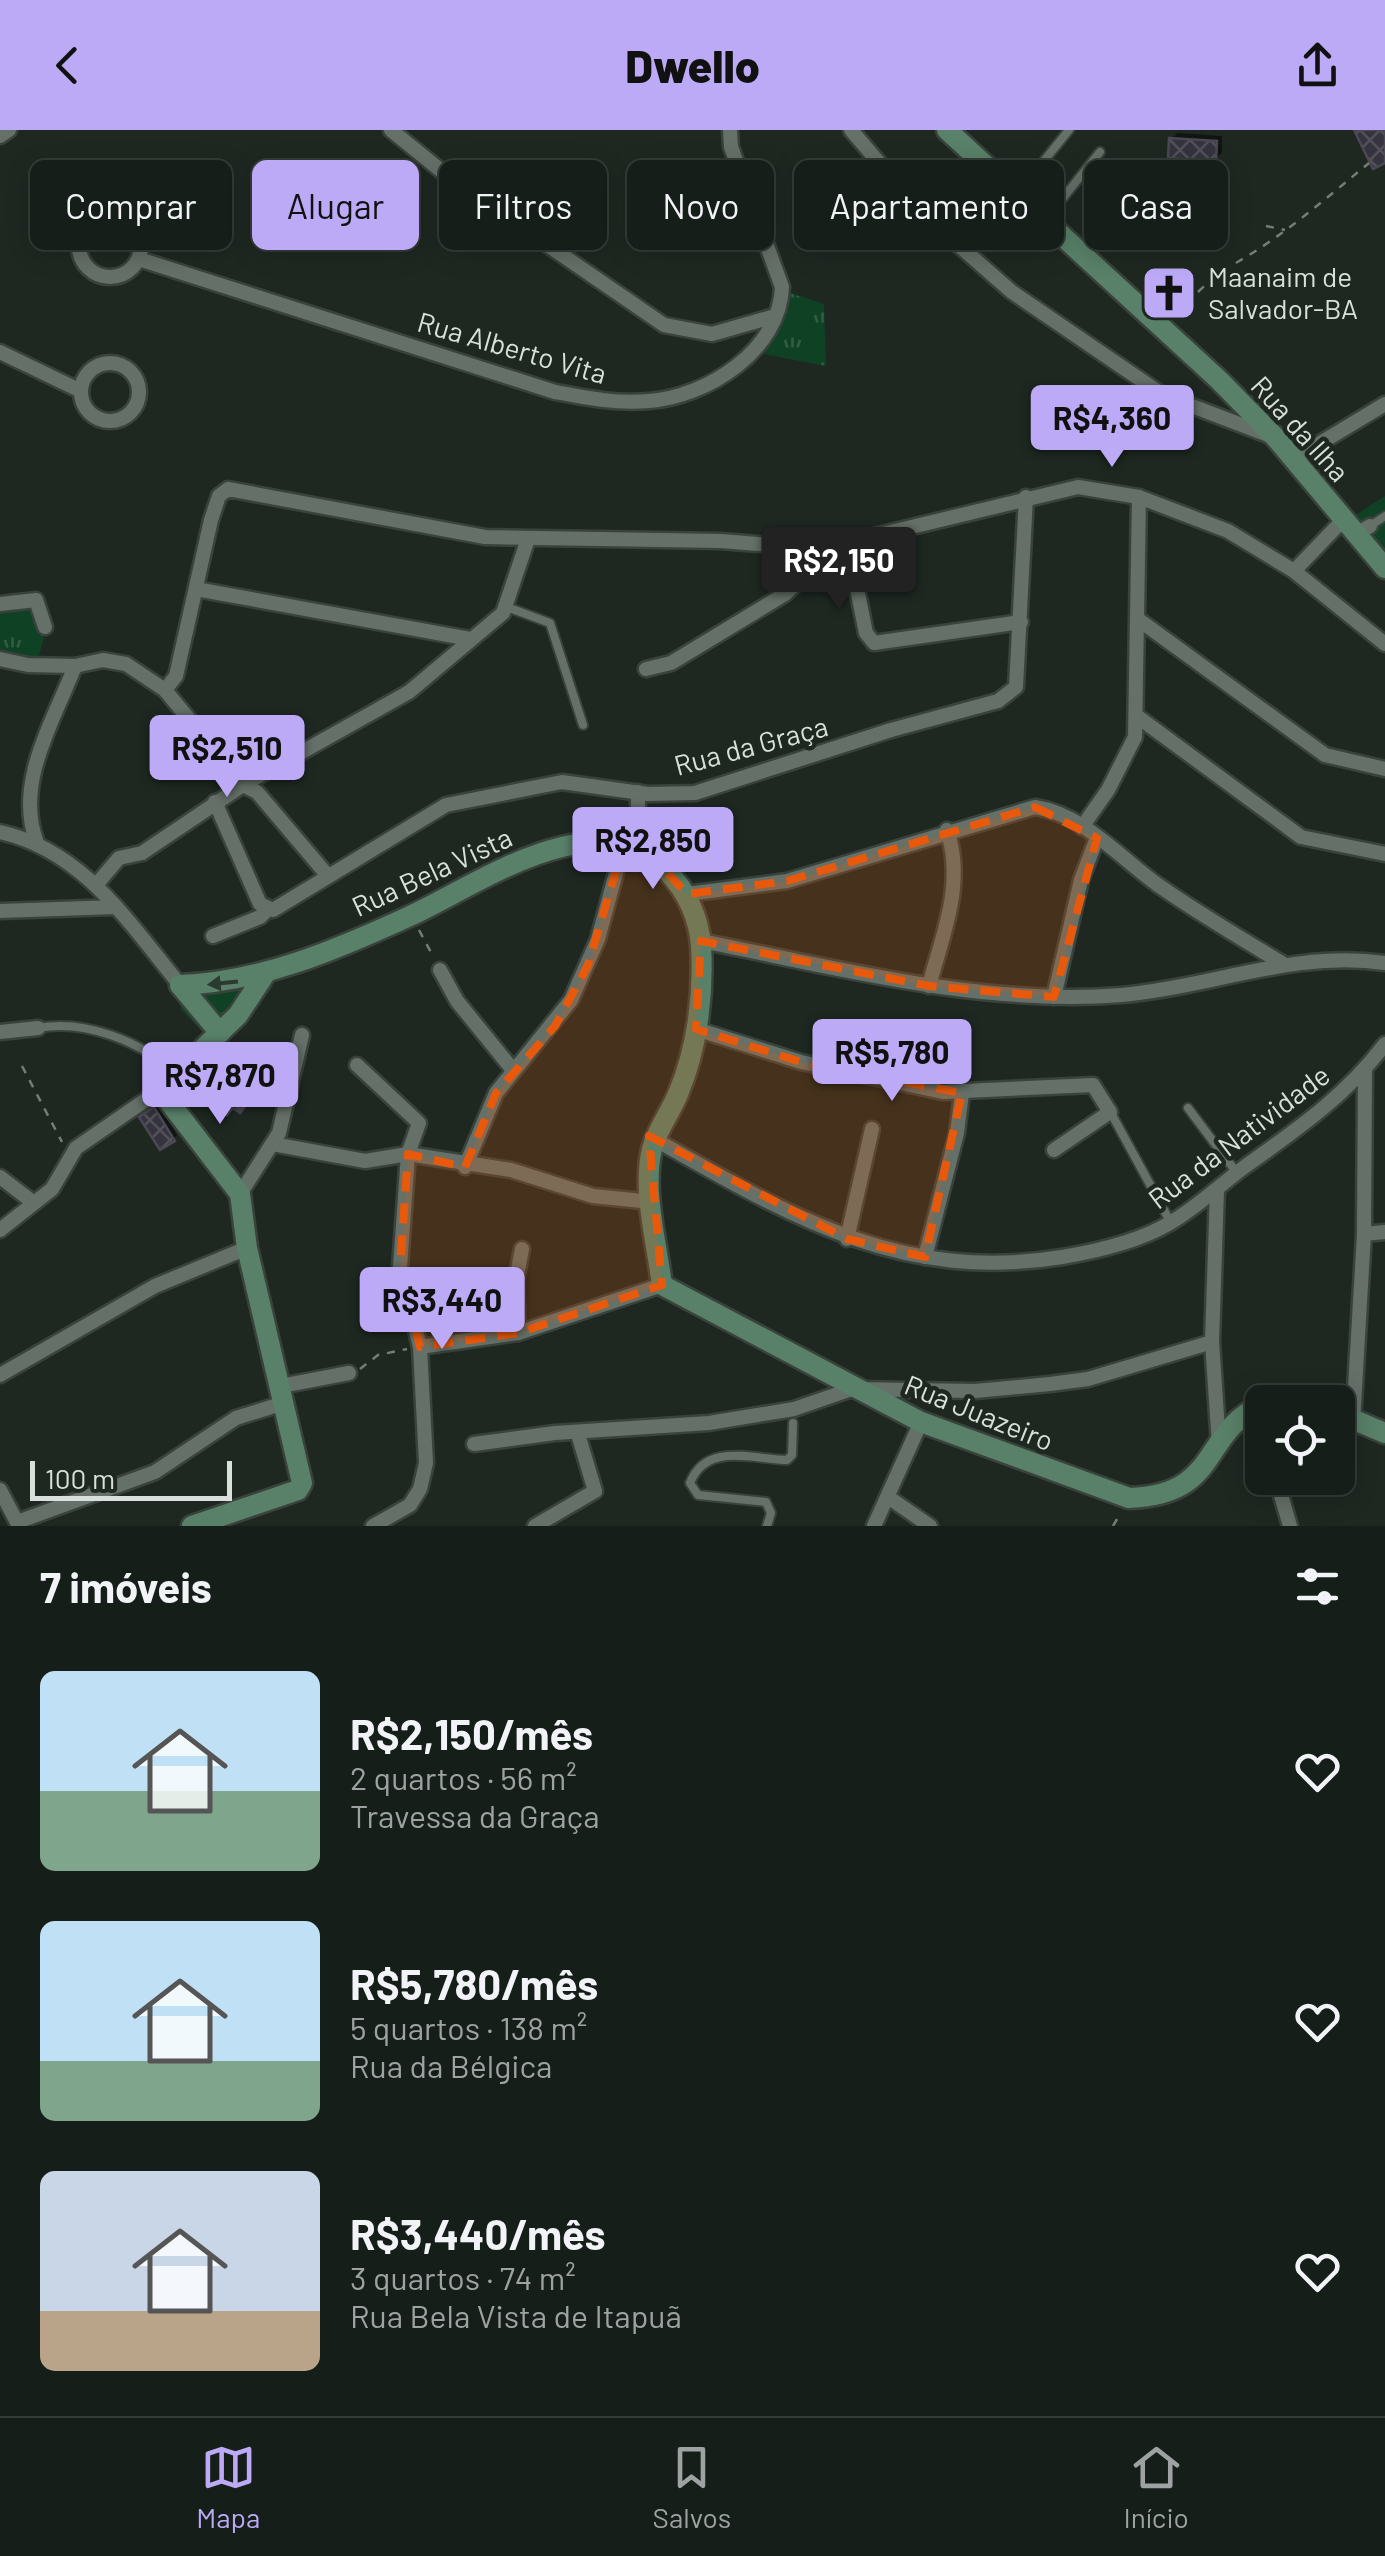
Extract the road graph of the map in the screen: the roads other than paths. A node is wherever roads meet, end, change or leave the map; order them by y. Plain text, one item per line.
1 (10, 130) edge
2 (730, 130) edge
3 (851, 130) edge
4 (947, 130) edge
5 (1069, 130) edge
6 (391, 131) edge
7 (0, 136) edge
8 (1100, 152) dead end
9 (980, 160) edge
10 (1045, 160) edge
11 (1064, 196) edge
12 (1064, 237) edge
13 (138, 259) junction
14 (775, 316) junction
15 (0, 352) edge
16 (81, 391) junction
17 (1385, 404) edge
18 (1275, 437) junction
19 (1294, 459) junction
20 (1026, 496) junction
21 (1139, 496) junction
22 (1385, 516) edge
23 (1357, 526) junction
24 (528, 539) junction
25 (847, 540) junction
26 (820, 549) junction
27 (1385, 568) edge
28 (1294, 571) junction
29 (196, 589) junction
30 (0, 604) edge
31 (507, 607) junction
32 (1139, 620) junction
33 (1021, 622) junction
34 (45, 627) dead end
35 (470, 639) junction
36 (1385, 644) edge
37 (0, 659) edge
38 (74, 666) junction
39 (646, 670) dead end
40 (165, 690) junction
41 (1138, 717) junction
42 (583, 726) dead end
43 (1385, 768) edge
44 (243, 785) junction
45 (638, 792) junction
46 (215, 802) junction
47 (1082, 826) junction
48 (947, 830) junction
49 (0, 832) edge
50 (1097, 838) junction
51 (36, 840) junction
52 (630, 849) junction
53 (1385, 854) edge
54 (328, 876) junction
55 (96, 885) junction
56 (687, 894) junction
57 (116, 907) junction
58 (264, 907) junction
59 (0, 912) edge
60 (213, 936) dead end
61 (701, 941) junction
62 (1282, 963) junction
63 (1385, 964) edge
64 (440, 970) road end
65 (266, 974) junction
66 (180, 986) junction
67 (928, 986) junction
68 (1054, 998) junction
69 (38, 1028) joint
70 (696, 1029) junction
71 (0, 1032) edge
72 (220, 1034) junction
73 (302, 1036) dead end
74 (1385, 1044) edge
75 (357, 1065) dead end
76 (513, 1070) junction
77 (1365, 1071) junction
78 (178, 1074) junction
79 (160, 1090) junction
80 (962, 1094) junction
81 (1188, 1108) dead end
82 (1110, 1112) junction
83 (872, 1129) dead end
84 (656, 1140) junction
85 (273, 1144) junction
86 (1054, 1150) dead end
87 (408, 1154) junction
88 (466, 1167) junction
89 (1236, 1173) junction
90 (0, 1177) edge
91 (1216, 1190) junction
92 (240, 1194) junction
93 (652, 1202) junction
94 (34, 1203) junction
95 (1171, 1223) junction
96 (0, 1230) edge
97 (1385, 1232) edge
98 (1364, 1234) junction
99 (847, 1239) junction
100 (247, 1248) junction
101 (522, 1249) dead end
102 (925, 1257) junction
103 (662, 1285) junction
104 (518, 1333) junction
105 (1212, 1342) junction
106 (420, 1347) junction
107 (349, 1373) road end
108 (0, 1375) edge
109 (1348, 1385) edge
110 (852, 1388) junction
111 (282, 1394) junction
112 (794, 1416) junction
113 (1245, 1421) edge
114 (921, 1422) junction
115 (1355, 1422) edge
116 (1385, 1433) edge
117 (578, 1434) junction
118 (474, 1444) dead end
119 (1219, 1446) junction
120 (0, 1490) edge
121 (1281, 1495) edge
122 (888, 1497) junction
123 (18, 1524) edge
124 (192, 1526) edge
125 (373, 1526) edge
126 (534, 1526) edge
127 (767, 1526) edge
128 (874, 1526) edge
129 (930, 1526) edge
130 (1290, 1526) edge

1 - 7 street
2 - 14 street
3 - 18 street
4 - 9 main road, Rua da Ilha
5 - 10 lane
6 - 14 street
8 - 11 lane
12 - 18 main road, Rua da Ilha
13 - 13 street
13 - 14 street, Rua Alberto Vita
15 - 16 street
16 - 16 street
17 - 19 street
18 - 19 main road, Rua da Ilha
19 - 23 main road, Rua da Ilha
20 - 21 street
20 - 25 street
20 - 33 street, Rua da Graça
21 - 28 street
21 - 32 street
22 - 23 lane
23 - 27 main road, Rua da Ilha
23 - 28 street
24 - 26 street
24 - 29 street
24 - 31 street
25 - 26 street
25 - 33 street
26 - 39 street
28 - 36 street
29 - 35 street
29 - 40 street
30 - 34 street
31 - 35 street
31 - 42 lane
32 - 41 street
32 - 43 street
33 - 45 street, Rua da Graça
35 - 44 street
37 - 38 street
38 - 40 street
38 - 51 street
40 - 44 street
41 - 47 street
41 - 53 street
44 - 46 street
44 - 54 street
45 - 52 street
45 - 54 street, Rua da Graça
46 - 55 street
46 - 58 street
47 - 48 street
47 - 50 street
48 - 56 street
48 - 67 street
49 - 51 street
50 - 62 street
50 - 68 street
51 - 55 street
52 - 56 main road
52 - 65 main road, Rua Bela Vista
52 - 76 street
54 - 58 street, Rua da Graça
55 - 57 street
56 - 61 main road
57 - 59 street
57 - 66 street
58 - 60 street, Rua da Graça
61 - 67 street
61 - 70 main road
62 - 63 street
62 - 68 street
64 - 76 street
65 -> 66 main road, Rua Bela Vista
65 - 72 main road
66 - 72 main road
67 - 68 street
69 - 71 street
69 - 78 lane
70 - 80 street
70 - 84 main road
72 - 78 main road
73 - 85 street
74 - 77 street, Rua da Natividade
75 - 87 street
76 - 88 street
77 - 89 street, Rua da Natividade
77 - 98 street
78 - 79 main road
79 - 92 main road
79 - 94 street
80 - 82 street
80 - 102 street
81 - 89 lane
82 - 86 street
82 - 95 lane
83 - 99 street
84 - 93 main road
84 - 99 street, Rua da Natividade
85 - 87 street
85 - 92 street
87 - 88 street
87 - 106 street
88 - 93 street
89 - 91 street, Rua da Natividade
90 - 94 street
91 - 95 street, Rua da Natividade
91 - 105 street
92 - 100 main road
93 - 103 main road
94 - 96 street
95 - 102 street, Rua da Natividade
97 - 98 street
98 - 109 street
99 - 102 street, Rua da Natividade
100 - 108 street
100 - 111 main road
101 - 104 street
103 - 104 street
103 - 110 main road, Rua Juazeiro
104 - 106 street
105 - 110 street
105 - 119 street
106 - 125 street
107 - 111 street
110 - 112 street
110 - 114 main road, Rua Juazeiro
111 - 123 street
111 - 124 main road
112 - 117 street
112 - 127 lane
113 - 119 main road, Rua Juazeiro
114 - 119 main road, Rua Juazeiro
114 - 122 street
115 - 116 main road
117 - 118 street
117 - 126 street
120 - 123 street
121 - 130 street
122 - 128 street
122 - 129 street

